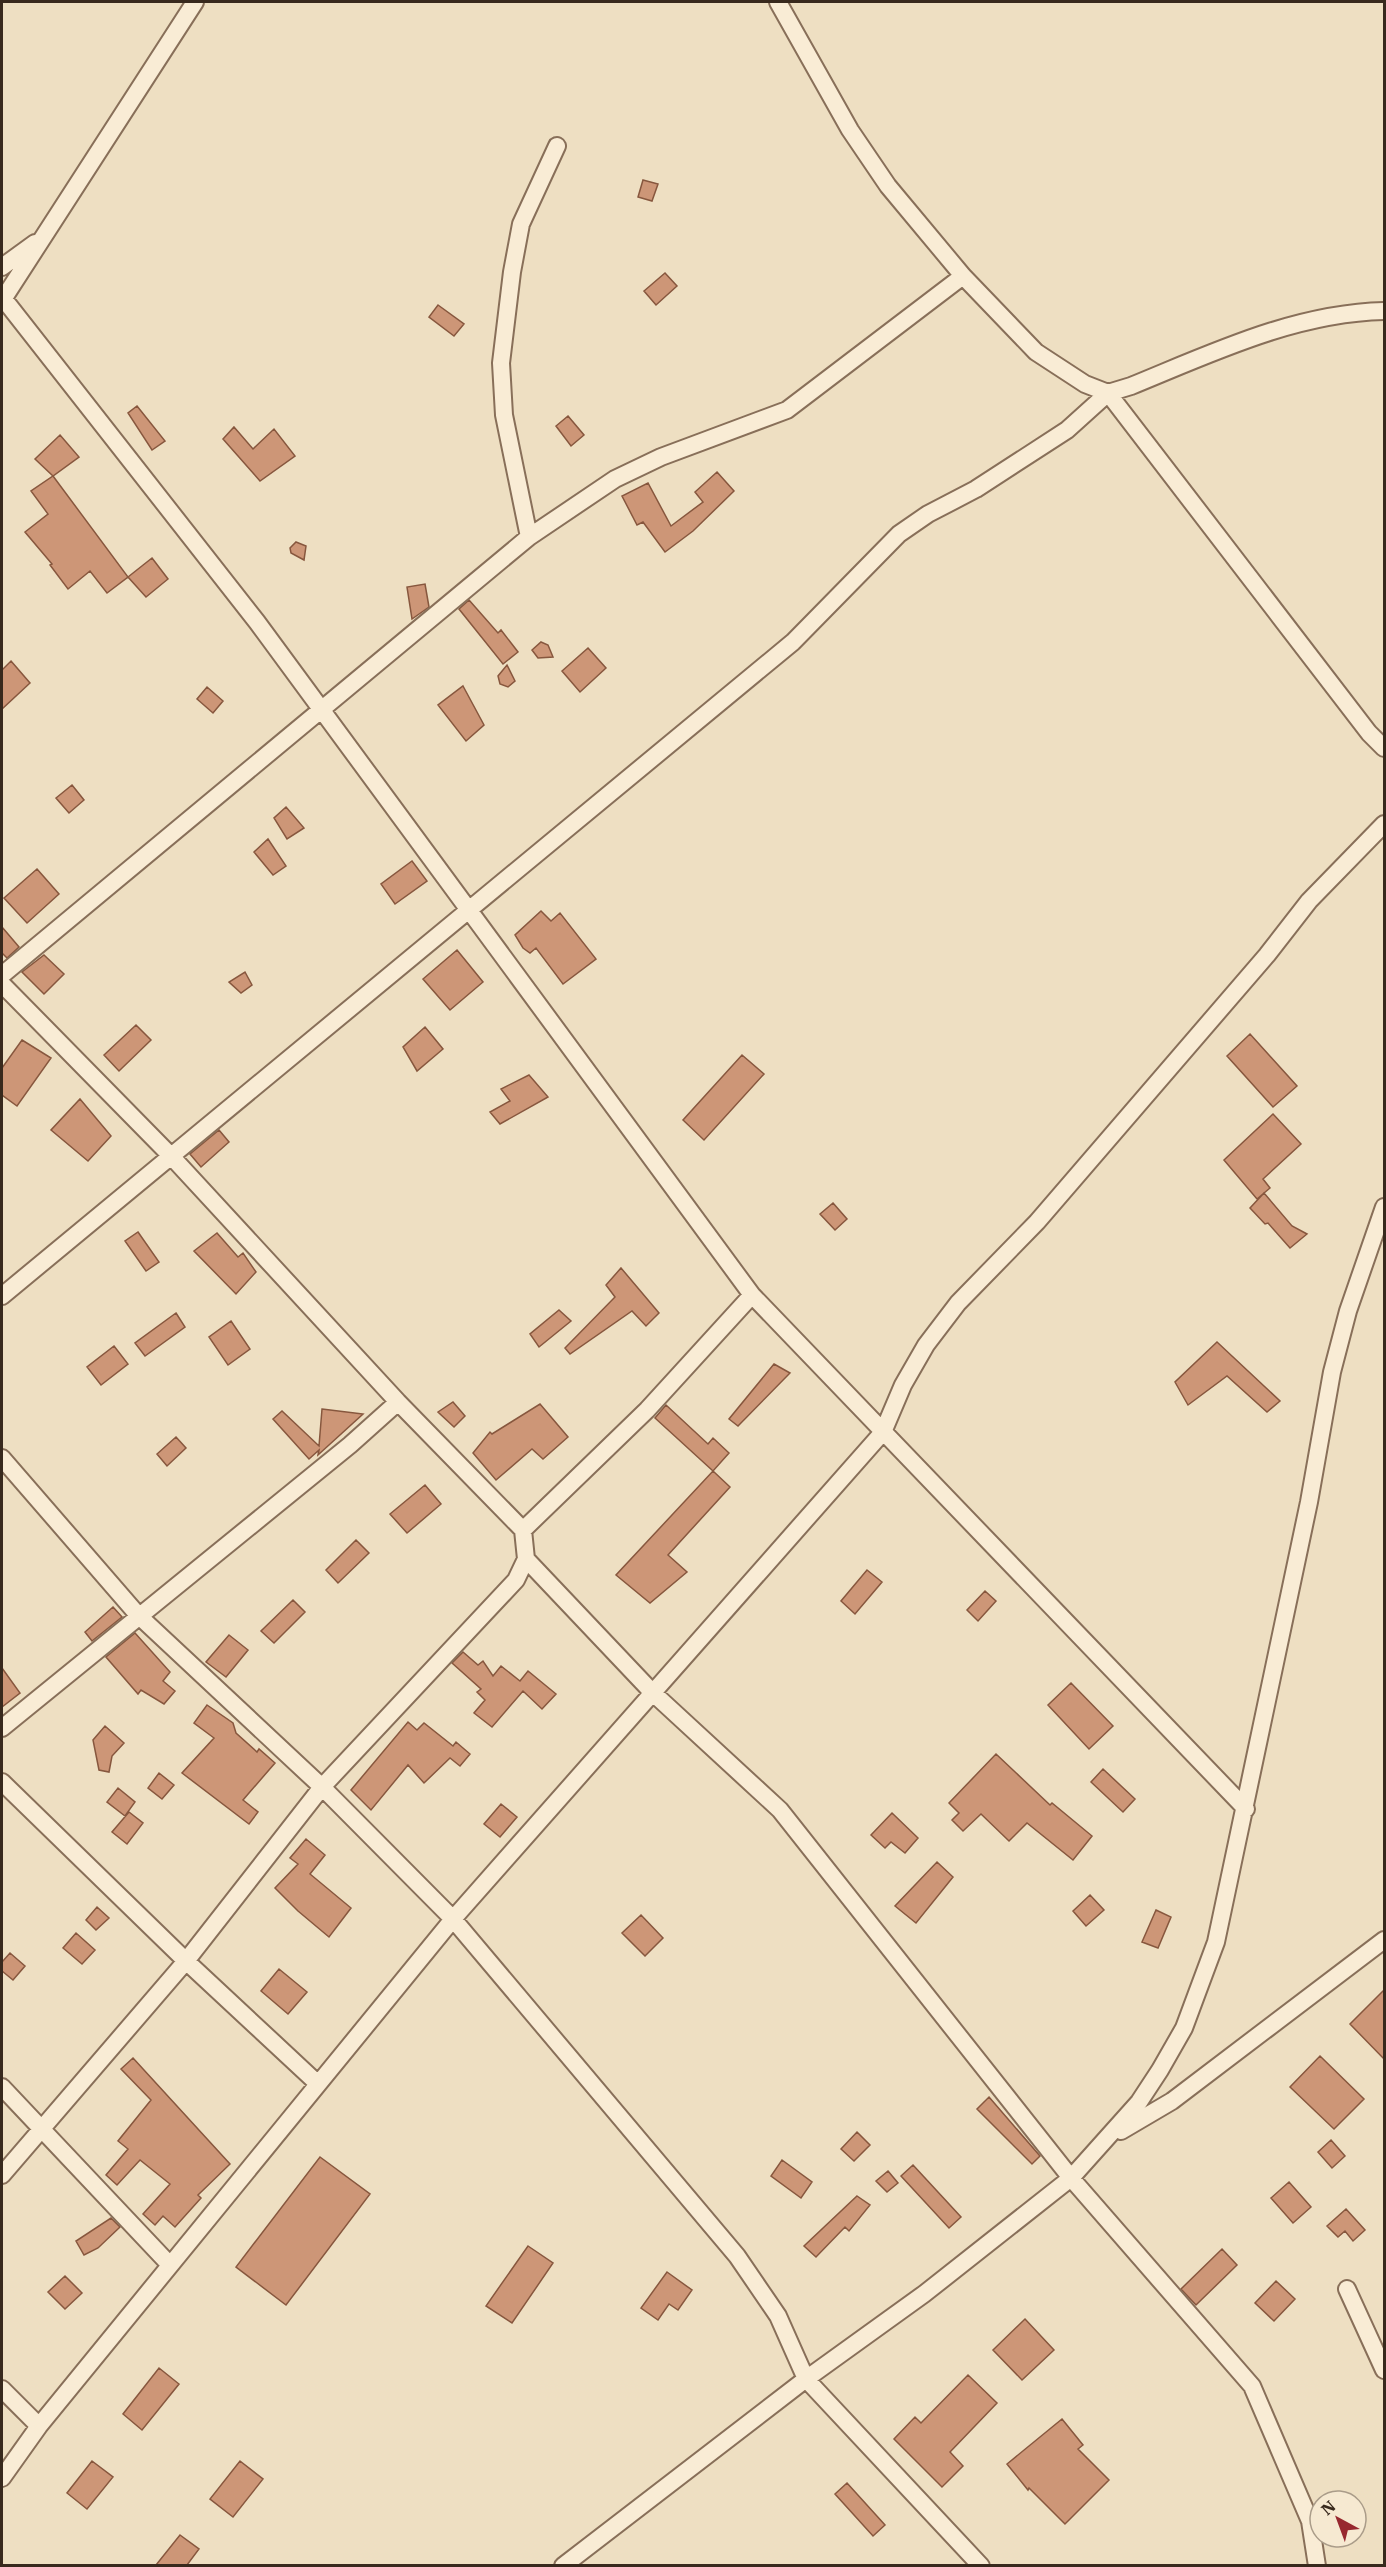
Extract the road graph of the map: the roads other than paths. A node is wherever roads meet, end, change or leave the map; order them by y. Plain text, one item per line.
1 (195, 2) edge
2 (778, 2) edge
3 (557, 146) dead end
4 (44, 237) junction
5 (2, 267) edge
6 (963, 276) junction
7 (2, 299) edge
8 (1384, 311) edge
9 (1108, 393) junction
10 (529, 537) junction
11 (320, 709) junction
12 (1384, 748) edge
13 (1384, 824) edge
14 (469, 911) junction
15 (2, 975) edge
16 (2, 984) edge
17 (172, 1157) junction
18 (1384, 1207) edge
19 (752, 1295) junction
20 (2, 1296) edge
21 (398, 1402) junction
22 (883, 1432) junction
23 (2, 1458) edge
24 (523, 1530) junction
25 (526, 1559) junction
26 (138, 1615) junction
27 (652, 1692) junction
28 (2, 1728) edge
29 (2, 1782) edge
30 (322, 1787) junction
31 (1246, 1809) junction
32 (453, 1919) junction
33 (1384, 1940) edge
34 (186, 1961) junction
35 (317, 2083) junction
36 (2, 2087) edge
37 (40, 2131) junction
38 (1105, 2141) junction
39 (2, 2175) edge
40 (1071, 2178) junction
41 (170, 2265) junction
42 (1347, 2289) dead end
43 (1384, 2370) edge
44 (806, 2379) junction
45 (2, 2389) edge
46 (39, 2426) junction
47 (2, 2478) edge
48 (563, 2565) edge
49 (981, 2565) edge
50 (1317, 2565) edge

1 - 4 street
2 - 6 street
3 - 10 street
4 - 5 street
4 - 7 street
6 - 9 street
6 - 10 street
7 - 11 street
8 - 9 street
9 - 12 street
9 - 14 street
10 - 11 street
11 - 14 street
11 - 15 street
13 - 22 street
14 - 17 street
14 - 19 street
16 - 17 street
17 - 20 street
17 - 21 street
18 - 31 street
19 - 22 street
19 - 24 street
21 - 24 street
21 - 26 street
22 - 27 street
22 - 31 street
23 - 26 street
24 - 25 street
25 - 27 street
25 - 30 street
26 - 28 street
26 - 30 street
27 - 32 street
27 - 40 street
29 - 34 street
30 - 32 street
30 - 34 street
31 - 38 street
32 - 35 street
32 - 44 street
33 - 38 street
34 - 35 street
34 - 37 street
35 - 41 street
36 - 37 street
37 - 39 street
37 - 41 street
38 - 40 street
40 - 44 street
40 - 50 street
41 - 46 street
42 - 43 street
44 - 48 street
44 - 49 street
45 - 46 street
46 - 47 street

